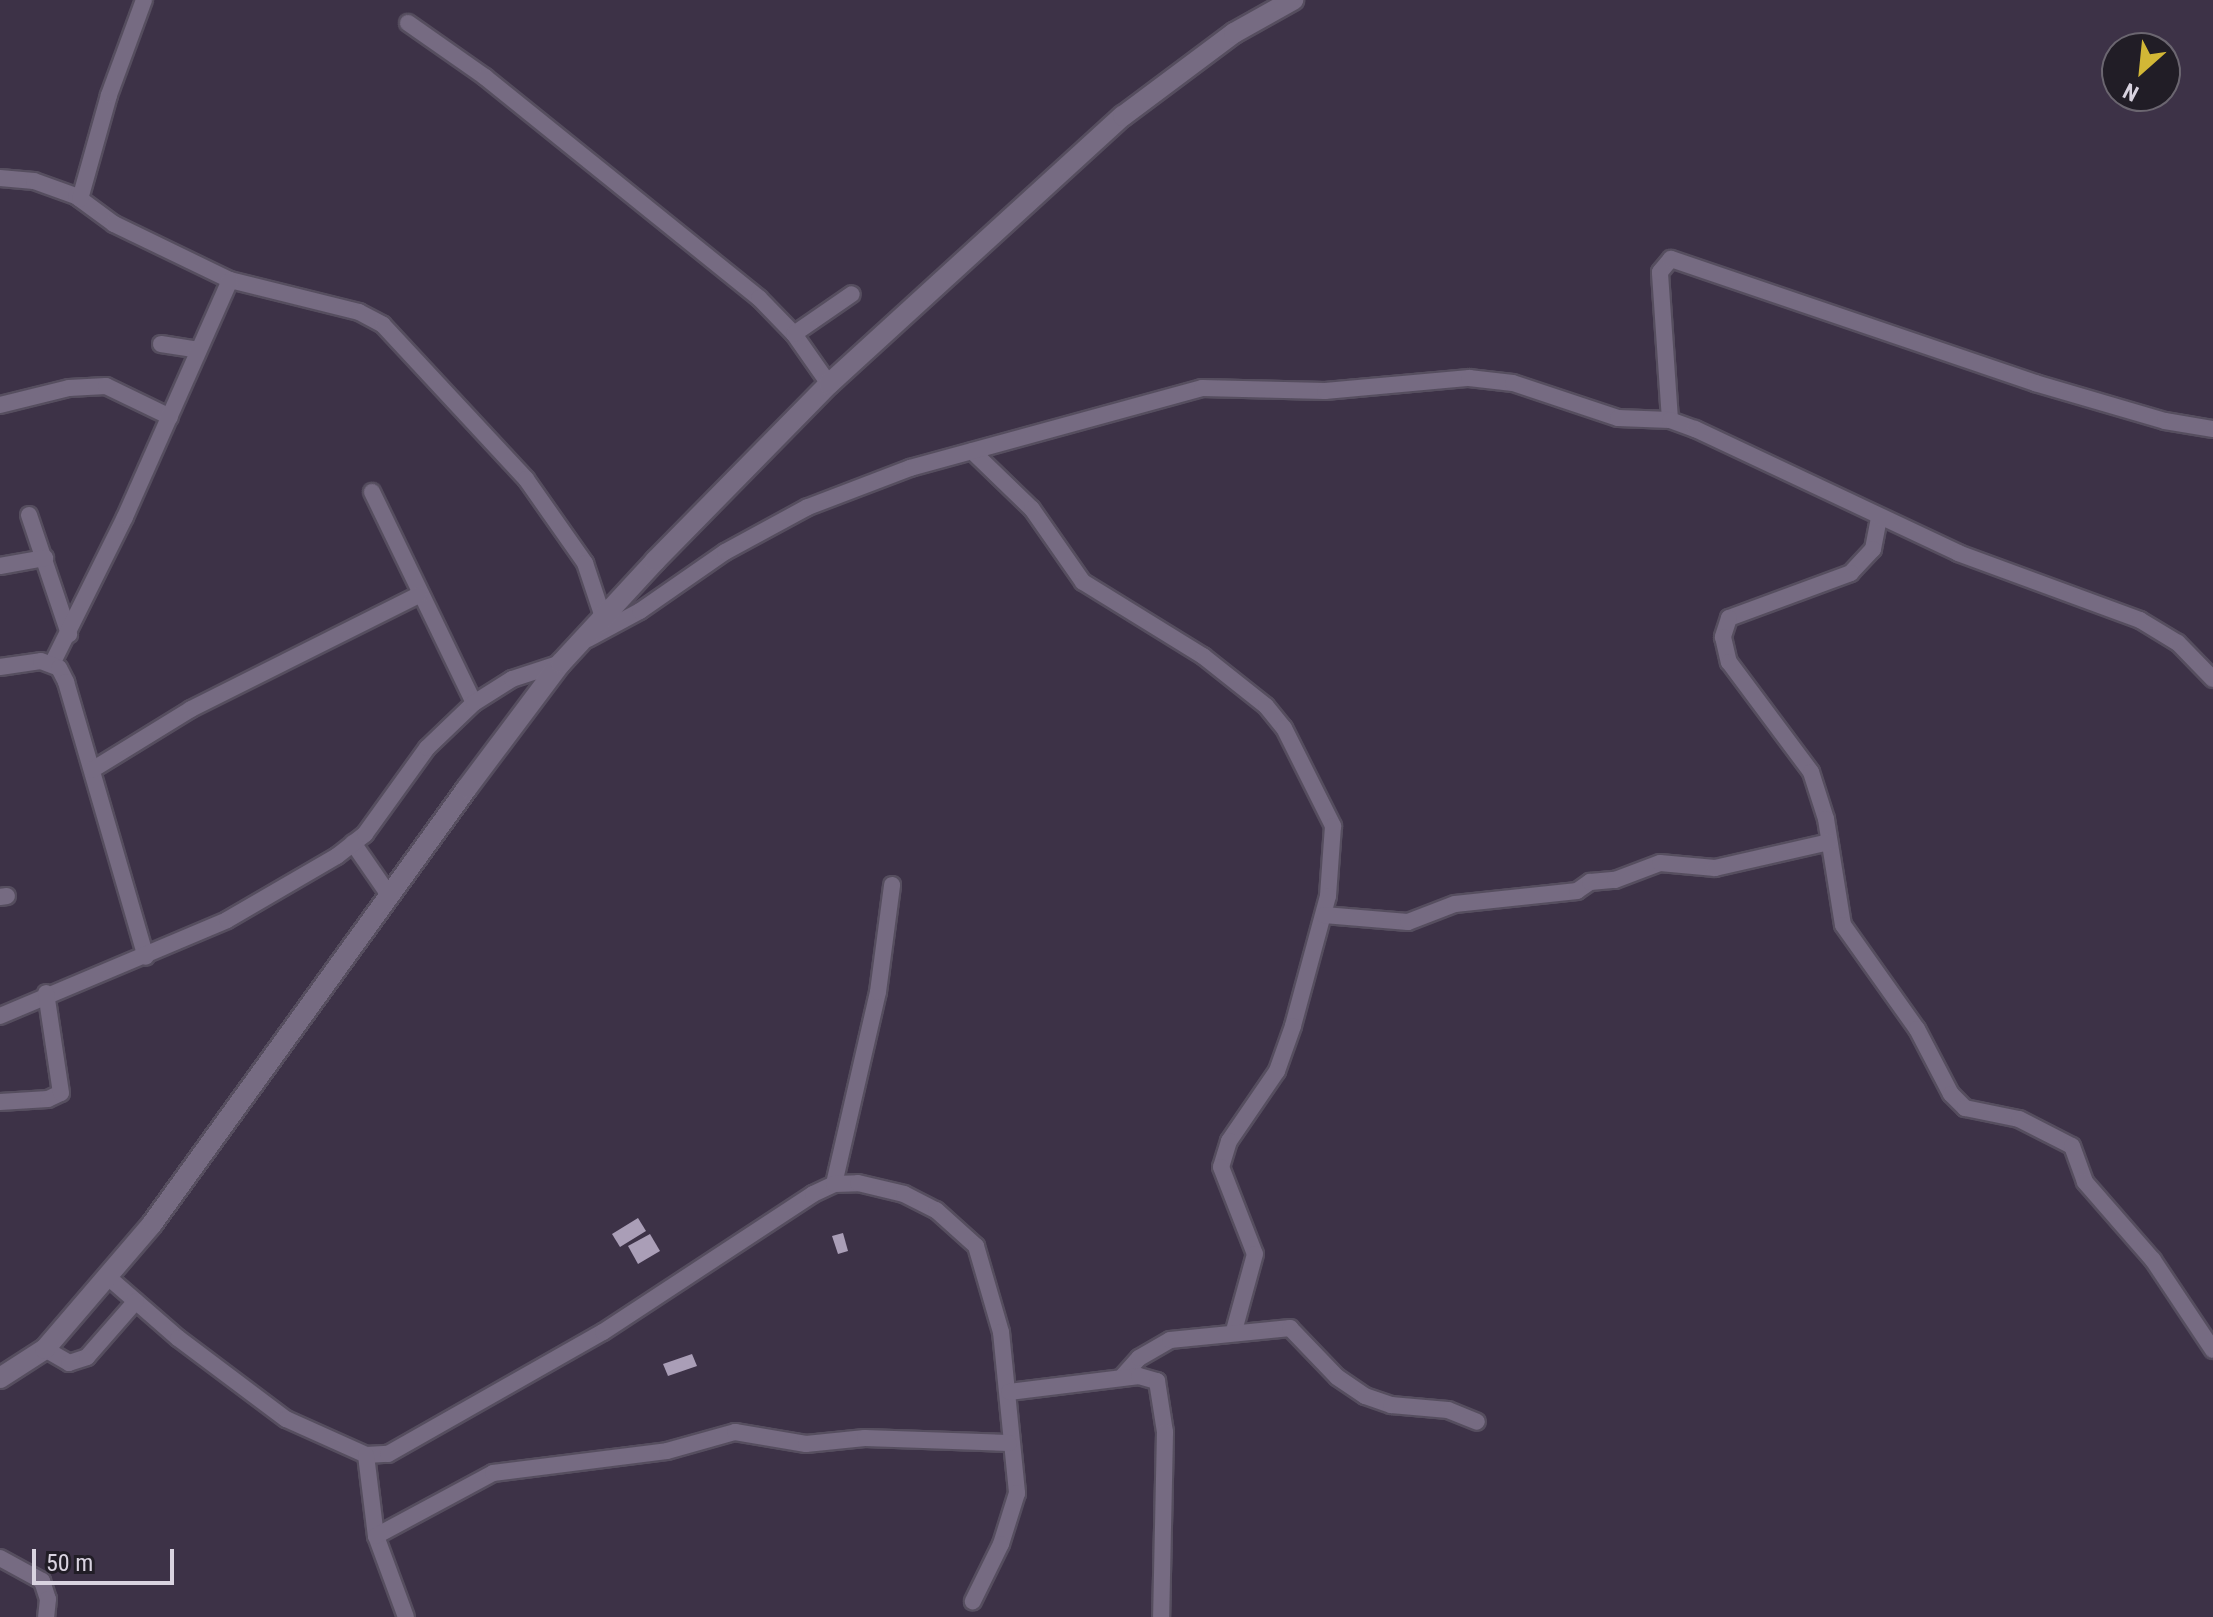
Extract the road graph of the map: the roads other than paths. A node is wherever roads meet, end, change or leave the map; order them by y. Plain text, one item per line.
1 (144, 0) edge
2 (1293, 0) edge
3 (408, 23) dead end
4 (0, 178) edge
5 (80, 199) junction
6 (230, 280) junction
7 (852, 294) dead end
8 (794, 334) junction
9 (161, 344) dead end
10 (199, 350) junction
11 (829, 384) junction
12 (0, 405) edge
13 (170, 417) junction
14 (1670, 420) junction
15 (2213, 429) edge
16 (972, 451) junction
17 (372, 492) dead end
18 (29, 515) dead end
19 (1879, 518) junction
20 (45, 558) junction
21 (0, 566) edge
22 (419, 595) junction
23 (603, 617) junction
24 (69, 634) junction
25 (579, 643) junction
26 (561, 663) junction
27 (52, 664) junction
28 (0, 667) edge
29 (2213, 679) edge
30 (474, 703) junction
31 (92, 770) junction
32 (1829, 842) junction
33 (353, 843) junction
34 (892, 885) dead end
35 (389, 895) junction
36 (1324, 915) junction
37 (146, 957) junction
38 (46, 993) junction
39 (0, 1016) edge
40 (0, 1102) edge
41 (834, 1184) junction
42 (108, 1277) junction
43 (136, 1301) junction
44 (1234, 1331) junction
45 (45, 1349) junction
46 (2213, 1350) edge
47 (0, 1378) edge
48 (1121, 1378) junction
49 (1009, 1392) junction
50 (1477, 1422) dead end
51 (1009, 1443) junction
52 (366, 1455) junction
53 (376, 1536) junction
54 (0, 1558) edge
55 (973, 1601) dead end
56 (46, 1617) edge
57 (406, 1617) edge
58 (1161, 1617) edge

1 - 5 street
2 - 11 street
3 - 8 street
4 - 5 street
5 - 6 street
6 - 10 street
6 - 23 street
7 - 8 street
8 - 11 street
9 - 10 street
10 - 13 street
11 - 23 street
12 - 13 street
13 - 24 street
14 - 15 street
14 - 16 street
14 - 19 street
16 - 25 street
16 - 36 street
17 - 22 street
18 - 20 street
19 - 29 street
19 - 32 street
20 - 21 street
20 - 24 street
22 - 30 street
22 - 31 street
23 - 25 street
24 - 27 street
25 - 26 street
26 - 30 street
26 - 35 street
27 - 28 street
27 - 31 street
30 - 33 street
31 - 37 street
32 - 36 street
32 - 46 street
33 - 35 street
33 - 37 street
34 - 41 street
35 - 42 street
36 - 44 street
37 - 38 street
38 - 39 street
38 - 40 street
41 - 49 street
41 - 52 street
42 - 43 street
42 - 45 street
43 - 45 street
43 - 52 street
44 - 48 street
44 - 50 street
45 - 47 street
48 - 49 street
48 - 58 street
49 - 51 street
51 - 53 street
51 - 55 street
52 - 53 street
53 - 57 street
54 - 56 street

